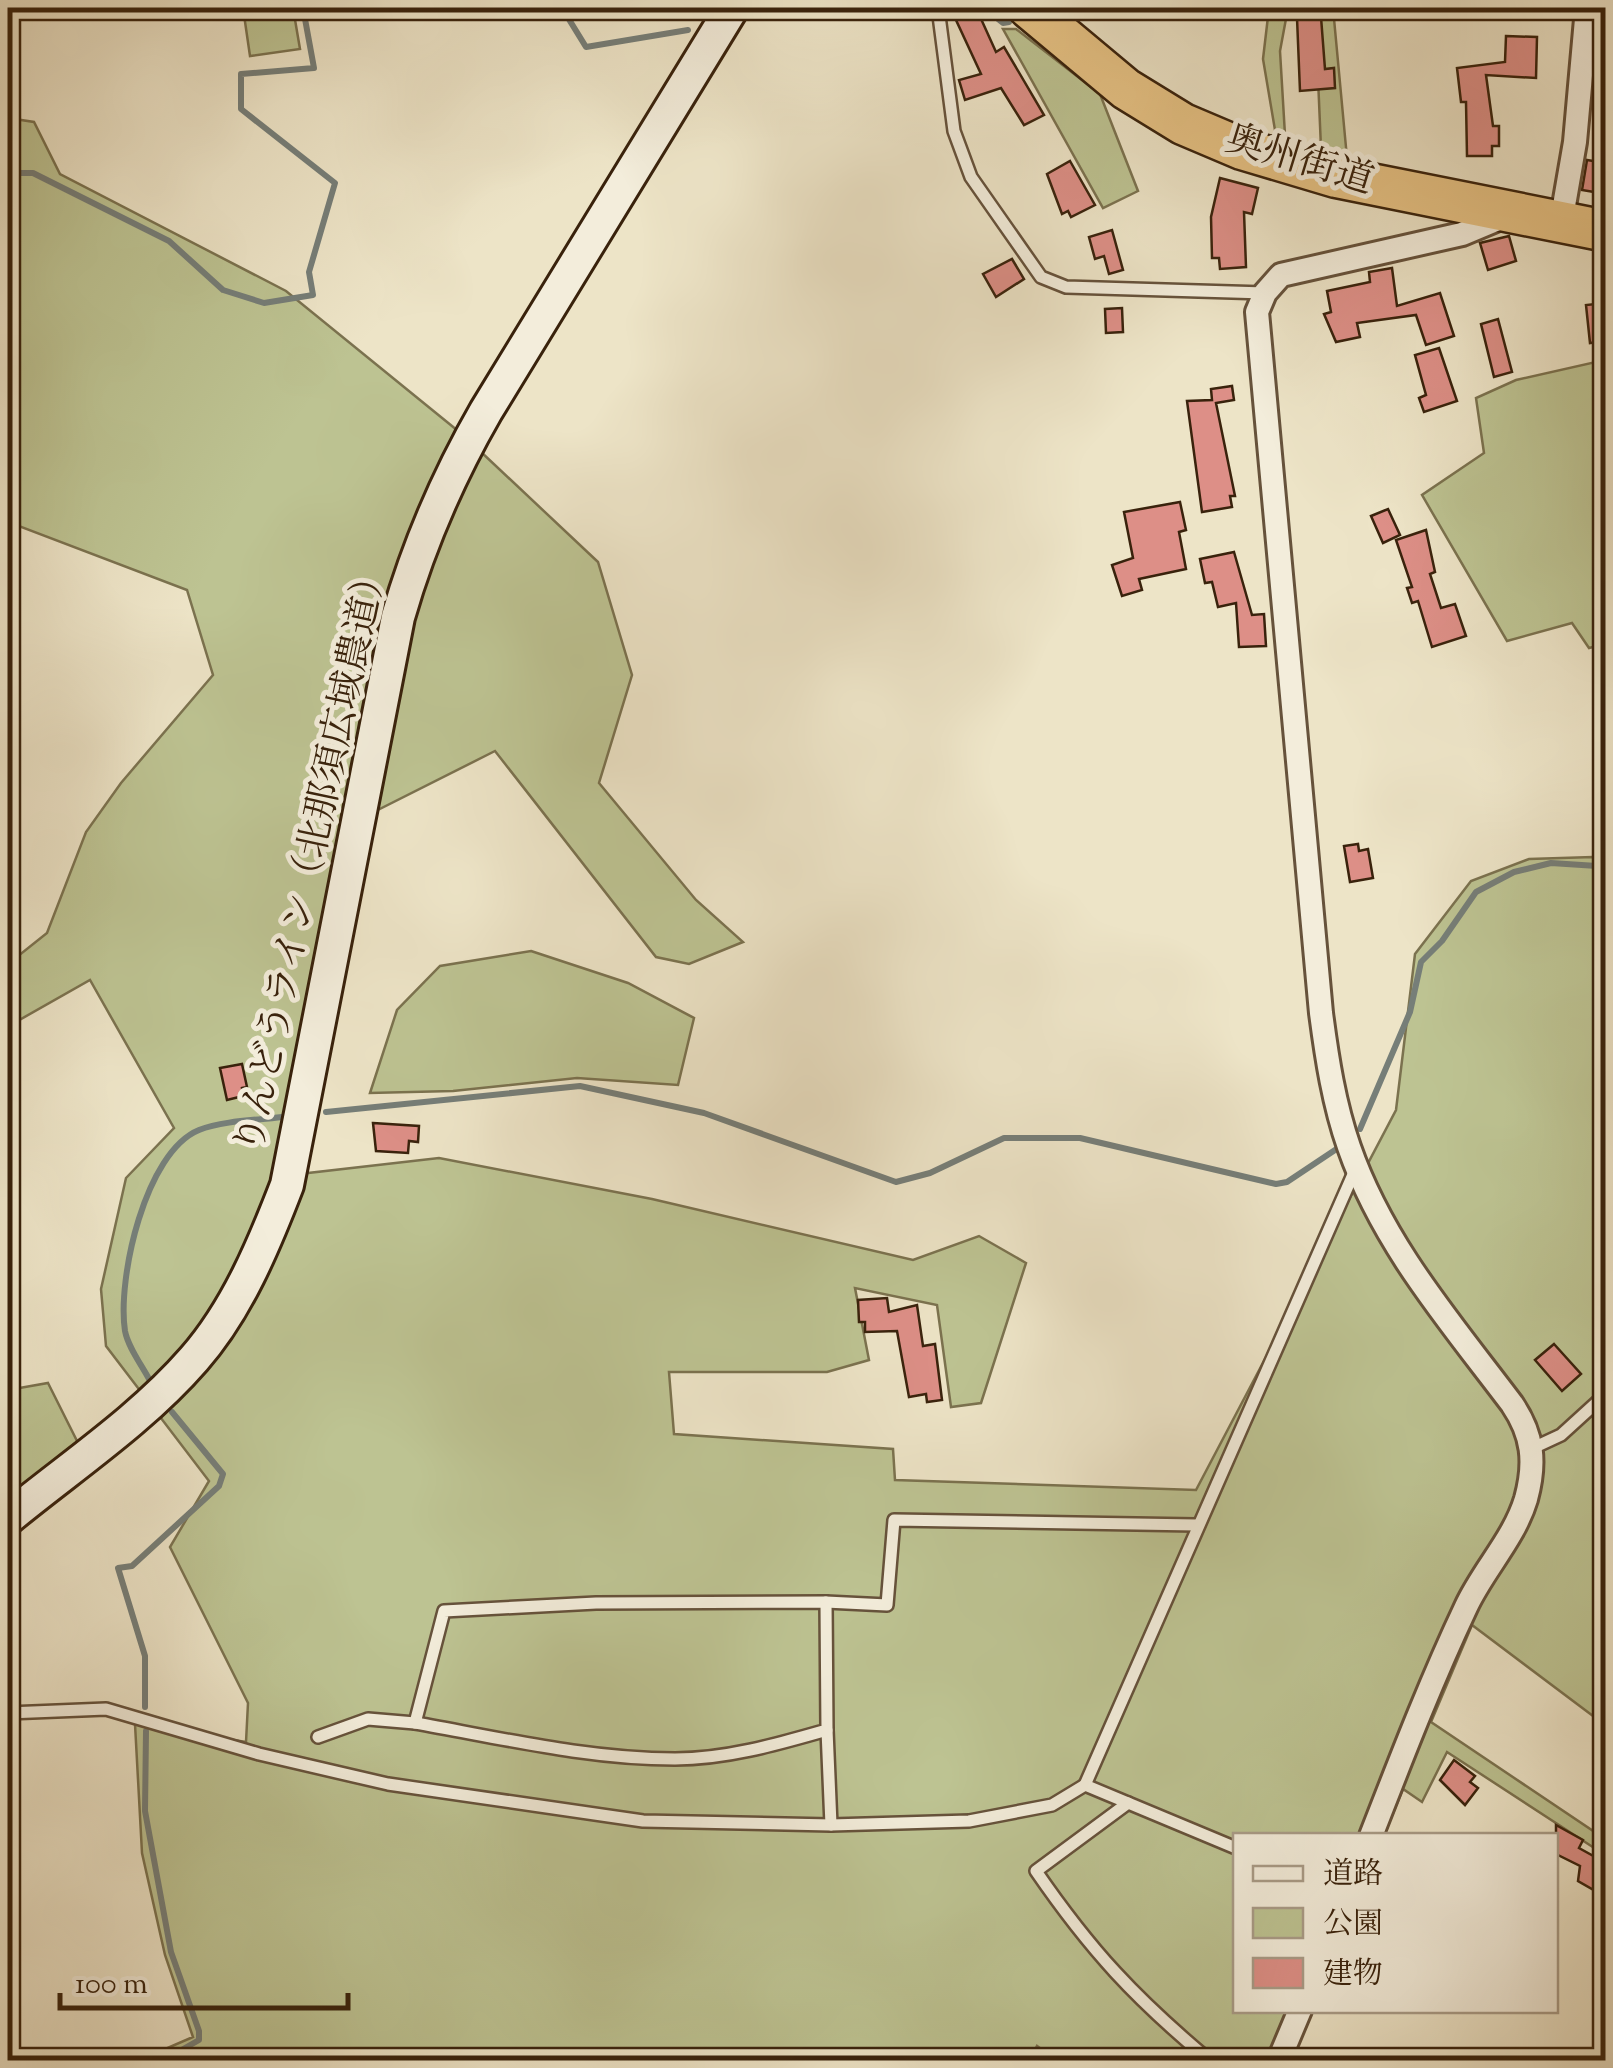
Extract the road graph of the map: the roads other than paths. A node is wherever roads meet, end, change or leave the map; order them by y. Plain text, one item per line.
1 (732, 8) edge
2 (938, 8) edge
3 (1029, 8) edge
4 (1587, 8) edge
5 (1510, 213) junction
6 (1562, 223) junction
7 (1606, 232) edge
8 (1264, 293) junction
9 (1357, 1166) junction
10 (1606, 1394) edge
11 (1533, 1448) junction
12 (8, 1518) edge
13 (1196, 1525) junction
14 (826, 1602) junction
15 (8, 1713) edge
16 (415, 1723) junction
17 (827, 1730) junction
18 (318, 1737) dead end
19 (1085, 1785) junction
20 (1128, 1803) junction
21 (830, 1826) junction
22 (1371, 1833) edge
23 (1233, 1847) edge
24 (1299, 2013) edge
25 (1209, 2060) edge
26 (1279, 2060) edge

1 - 12 street, りんどうライン（北那須広域農道）
2 - 8 lane
3 - 5 highway, 奥州街道
4 - 6 street
5 - 6 highway, 奥州街道
5 - 8 street
6 - 7 highway, 奥州街道
8 - 9 street
9 - 11 street
9 - 13 lane
10 - 11 lane
11 - 22 street
13 - 14 lane
13 - 19 lane
14 - 16 lane
14 - 17 lane
15 - 21 lane
16 - 17 lane
16 - 18 lane
17 - 21 lane
19 - 20 lane
19 - 21 lane
20 - 23 lane
20 - 25 lane
24 - 26 street

